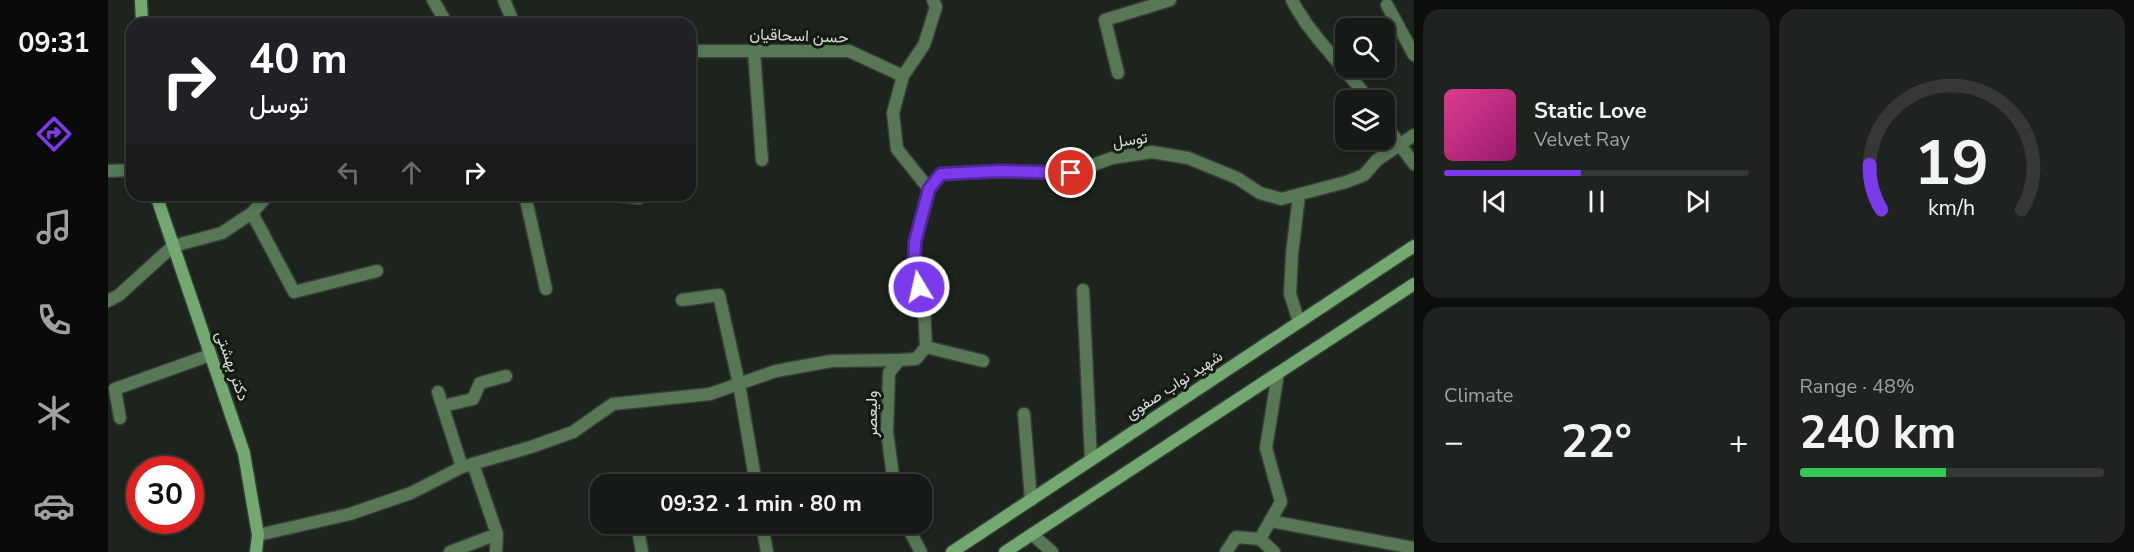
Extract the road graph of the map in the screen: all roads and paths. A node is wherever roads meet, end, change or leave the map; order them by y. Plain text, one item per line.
1 (141, 0) edge
2 (433, 0) edge
3 (504, 0) edge
4 (933, 0) edge
5 (1170, 0) edge
6 (1292, 0) edge
7 (1387, 5) dead end
8 (142, 18) edge
9 (444, 18) edge
10 (512, 18) edge
11 (696, 51) edge
12 (754, 51) junction
13 (1414, 55) edge
14 (1118, 72) dead end
15 (903, 76) junction
16 (1362, 90) edge
17 (1414, 135) edge
18 (1395, 137) edge
19 (1400, 144) junction
20 (762, 160) dead end
21 (1414, 164) edge
22 (126, 170) edge
23 (108, 171) edge
24 (929, 189) junction
25 (1299, 195) junction
26 (158, 201) edge
27 (263, 201) edge
28 (526, 201) edge
29 (252, 213) junction
30 (173, 246) junction
31 (1414, 246) edge
32 (376, 271) dead end
33 (1414, 284) edge
34 (546, 289) dead end
35 (1083, 291) dead end
36 (681, 300) dead end
37 (108, 301) edge
38 (1299, 322) junction
39 (926, 347) junction
40 (210, 355) junction
41 (899, 360) junction
42 (983, 361) dead end
43 (1278, 373) junction
44 (506, 376) dead end
45 (739, 384) junction
46 (438, 392) dead end
47 (443, 406) junction
48 (1024, 414) dead end
49 (120, 418) dead end
50 (1091, 460) junction
51 (468, 466) junction
52 (754, 474) edge
53 (893, 474) edge
54 (1031, 500) junction
55 (1270, 521) junction
56 (497, 534) junction
57 (639, 534) edge
58 (764, 534) edge
59 (911, 534) edge
60 (1032, 534) junction
61 (258, 535) junction
62 (1260, 539) junction
63 (1414, 548) edge
64 (256, 552) edge
65 (450, 552) edge
66 (496, 552) edge
67 (642, 552) edge
68 (767, 552) edge
69 (921, 552) edge
70 (952, 552) edge
71 (1005, 552) edge
72 (1052, 552) edge
73 (1226, 552) edge
74 (1274, 552) edge

1 - 8 main road
2 - 9 street
3 - 10 street
4 - 15 street
5 - 14 street
6 - 16 street
7 - 13 street
11 - 12 street, حسن اسحاقیان
12 - 15 street, حسن اسحاقیان
12 - 20 street
15 - 24 street
17 - 19 street, توسل
18 - 19 street
19 - 21 street
19 - 25 street, توسل
22 - 23 street
24 - 25 street, توسل
24 - 39 street
25 - 38 street
26 - 30 main road, دکتر بهشتی
27 - 29 street
28 - 34 street
29 - 30 street
29 - 32 street
30 - 37 street
30 - 40 main road, دکتر بهشتی
31 - 38 main road, شهید نواب صفوی
33 - 43 main road
35 - 50 street
36 - 45 street
38 - 50 main road, شهید نواب صفوی
39 - 41 street
39 - 42 street
40 - 49 street
40 - 61 main road, دکتر بهشتی
41 - 45 street
41 - 53 street, ولیعصر
43 - 55 street
43 - 60 main road
44 - 47 street
45 - 51 street
45 - 52 street
46 - 47 street
47 - 51 street
48 - 54 street
50 - 54 main road, شهید نواب صفوی
51 - 56 street
51 - 61 street
54 - 70 main road, شهید نواب صفوی
55 - 62 street
55 - 63 street
56 - 65 street
56 - 66 street
57 - 67 street
58 - 68 street
59 - 69 street
60 - 71 main road
60 - 72 street
61 - 64 main road, دکتر بهشتی
62 - 73 street
62 - 74 street

